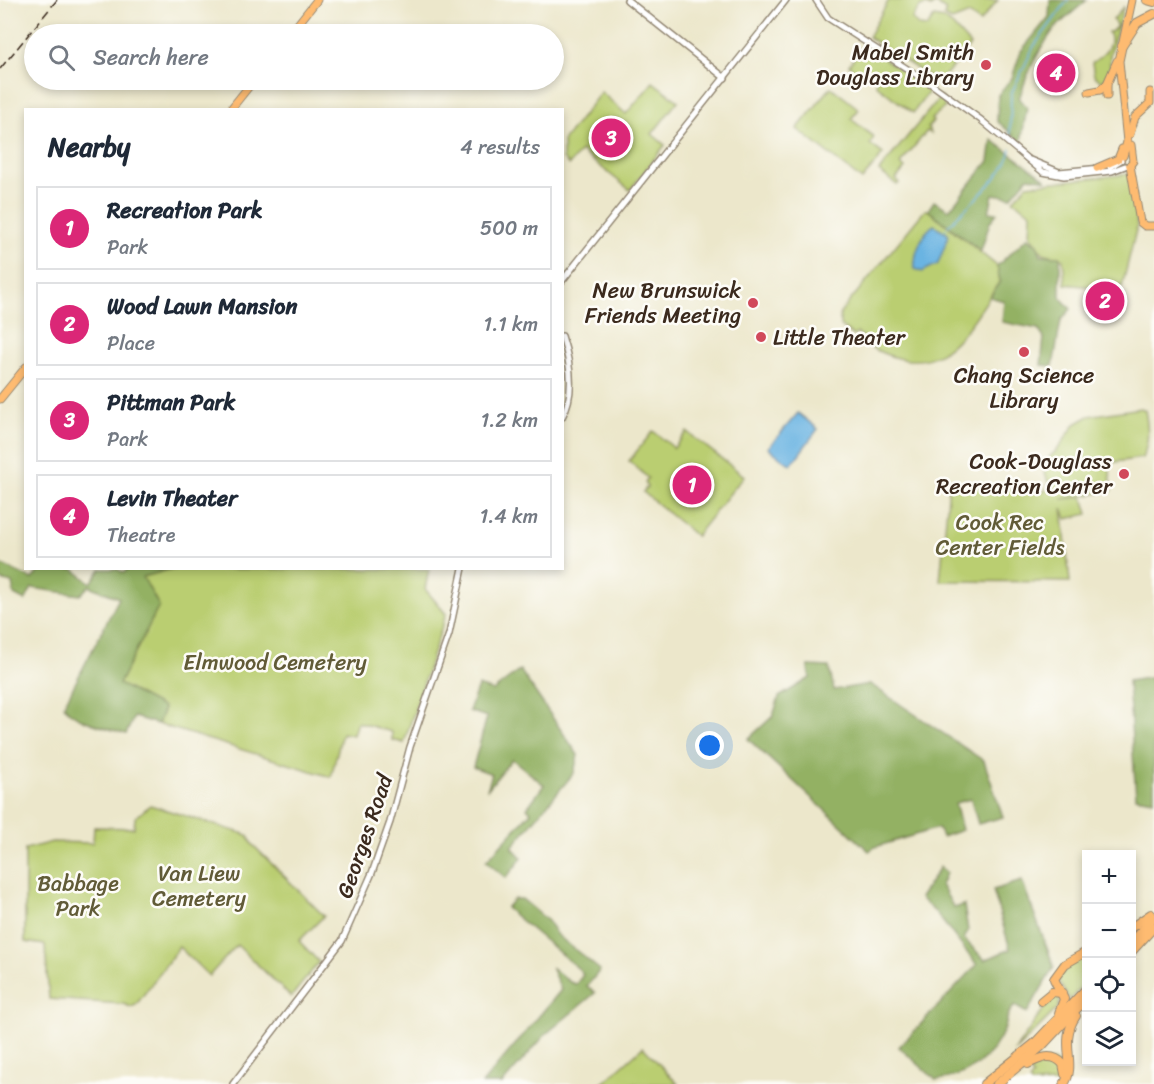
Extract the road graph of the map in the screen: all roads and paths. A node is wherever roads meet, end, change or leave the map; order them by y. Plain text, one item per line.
1 (317, 0) edge
2 (627, 0) edge
3 (786, 0) edge
4 (816, 0) edge
5 (1146, 0) edge
6 (1131, 1) edge
7 (1154, 2) edge
8 (1154, 15) edge
9 (298, 24) edge
10 (1122, 46) junction
11 (1120, 56) junction
12 (725, 78) junction
13 (1107, 84) junction
14 (246, 90) edge
15 (1089, 92) dead end
16 (1150, 92) dead end
17 (1107, 96) dead end
18 (232, 108) edge
19 (1128, 134) junction
20 (1030, 160) junction
21 (1126, 161) junction
22 (1097, 168) junction
23 (1154, 226) edge
24 (564, 279) edge
25 (564, 344) edge
26 (564, 353) edge
27 (567, 356) junction
28 (24, 369) edge
29 (0, 399) edge
30 (564, 410) edge
31 (463, 570) edge
32 (1154, 911) edge
33 (1154, 917) edge
34 (1136, 924) edge
35 (1154, 927) edge
36 (1136, 936) edge
37 (1136, 946) edge
38 (1082, 955) edge
39 (1060, 969) junction
40 (1050, 970) dead end
41 (1062, 993) junction
42 (1082, 993) edge
43 (1041, 1001) dead end
44 (1082, 1004) edge
45 (1082, 1007) edge
46 (1053, 1024) junction
47 (1011, 1073) junction
48 (233, 1084) edge
49 (984, 1084) edge
50 (997, 1084) edge
51 (1062, 1084) edge

1 - 9 main road
2 - 12 street
3 - 12 street
4 - 20 street
5 - 7 highway
6 - 10 main road
8 - 10 highway
10 - 11 main road
11 - 13 main road
11 - 19 main road
12 - 24 street
13 - 15 main road
13 - 17 main road
14 - 18 main road
16 - 19 main road
19 - 21 main road
19 - 22 main road
20 - 21 street
20 - 22 street
21 - 22 street
21 - 23 main road
25 - 27 street
26 - 27 street
27 - 30 street
28 - 29 main road
31 - 48 street, Georges Road
32 - 34 highway
33 - 36 highway
35 - 37 highway
38 - 39 highway
39 - 40 highway
39 - 41 highway
41 - 43 highway
41 - 46 highway
42 - 46 highway
44 - 47 highway
45 - 51 highway
46 - 49 highway
47 - 50 highway
47 - 51 highway

